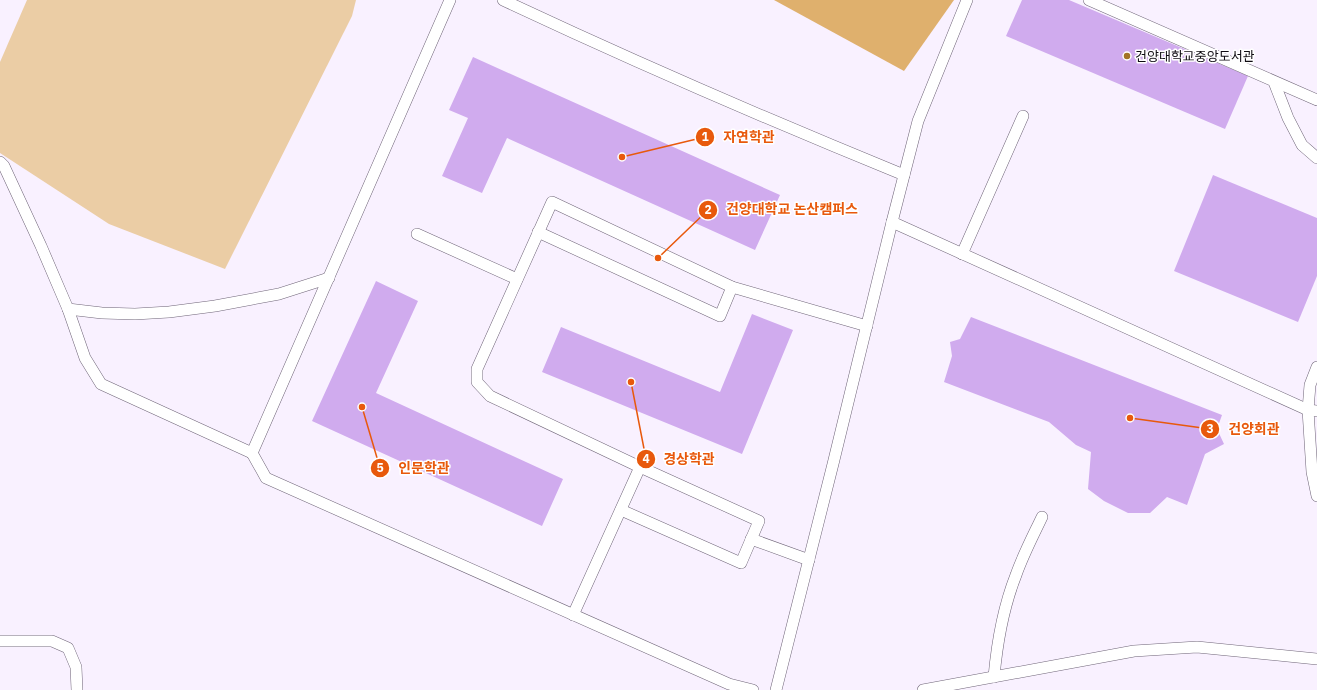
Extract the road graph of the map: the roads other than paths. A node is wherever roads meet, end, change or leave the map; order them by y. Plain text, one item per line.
1 (450, 0) edge
2 (503, 0) edge
3 (967, 0) edge
4 (1089, 0) edge
5 (1274, 82) junction
6 (1317, 100) edge
7 (1023, 116) dead end
8 (1317, 158) edge
9 (0, 162) edge
10 (904, 175) junction
11 (892, 222) junction
12 (538, 232) junction
13 (417, 234) dead end
14 (962, 254) junction
15 (329, 278) junction
16 (517, 279) junction
17 (732, 287) junction
18 (68, 309) junction
19 (867, 326) junction
20 (1317, 367) edge
21 (1312, 410) edge
22 (252, 453) junction
23 (640, 467) junction
24 (1317, 496) edge
25 (621, 510) junction
26 (1042, 516) dead end
27 (751, 539) junction
28 (809, 560) junction
29 (573, 615) junction
30 (0, 641) edge
31 (1317, 659) edge
32 (994, 677) junction
33 (77, 690) edge
34 (753, 690) edge
35 (776, 690) edge
36 (923, 690) edge

1 - 15 lane
2 - 10 lane
3 - 10 lane
4 - 5 lane
5 - 6 lane
5 - 8 lane
7 - 14 lane
9 - 18 lane
10 - 11 lane
11 - 14 lane
11 - 19 lane
12 - 16 lane
12 - 17 lane
12 - 17 lane
13 - 16 lane
14 - 21 lane
15 - 18 lane
15 - 22 lane
16 - 23 lane
17 - 19 lane
18 - 22 lane
19 - 28 lane
20 - 21 lane
21 - 24 lane
22 - 29 lane
23 - 25 lane
23 - 27 lane
25 - 27 lane
25 - 29 lane
26 - 32 lane
27 - 28 lane
28 - 35 lane
29 - 34 lane
30 - 33 lane
31 - 32 lane
32 - 36 lane

